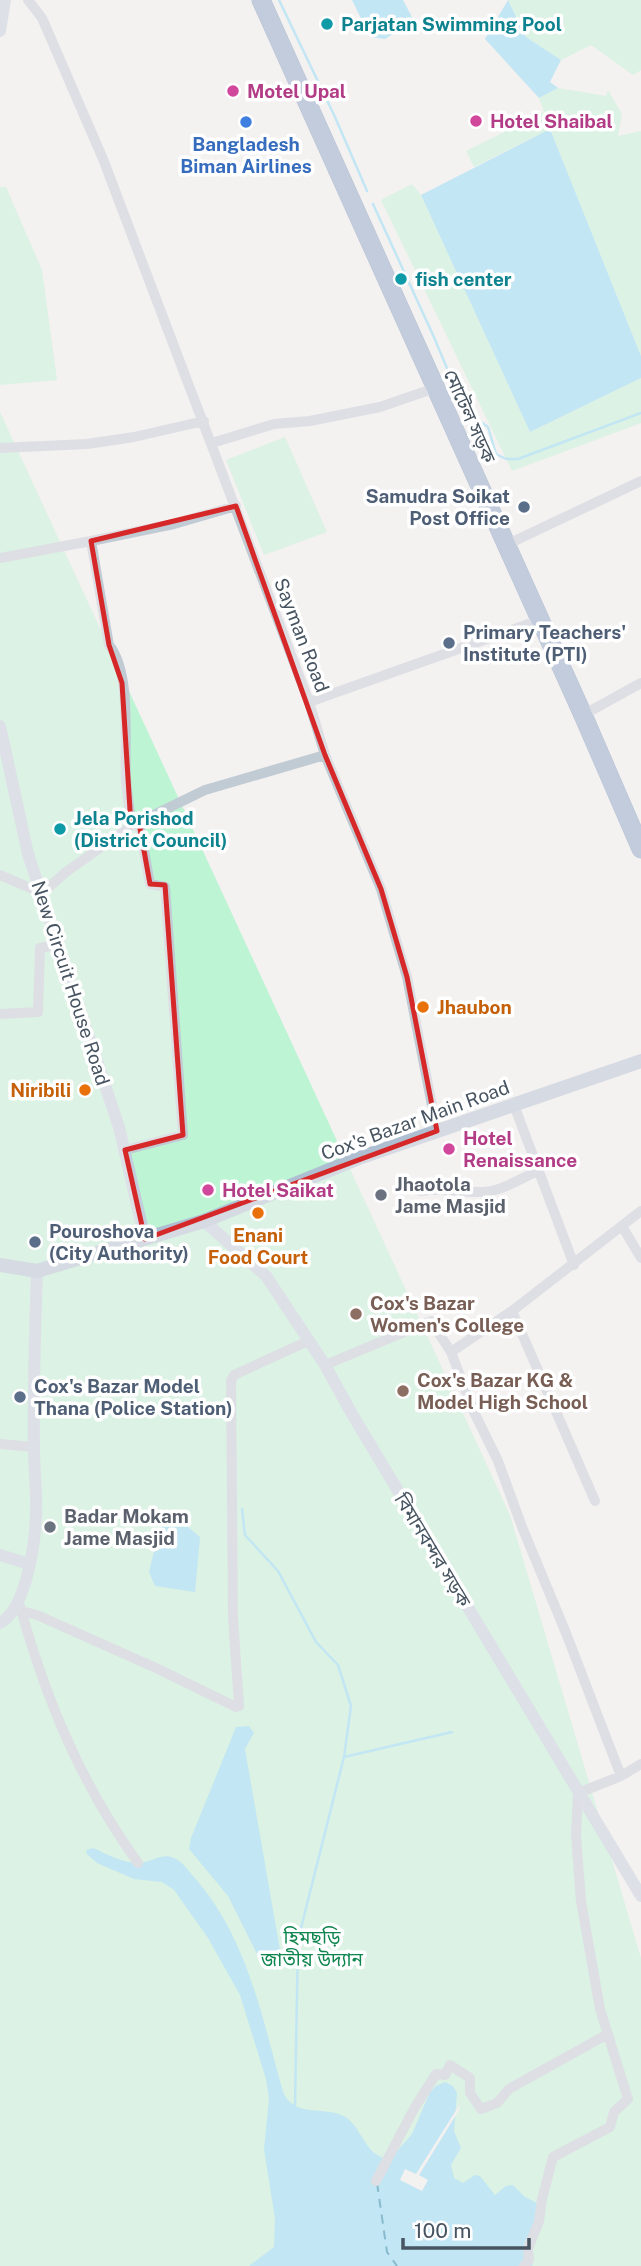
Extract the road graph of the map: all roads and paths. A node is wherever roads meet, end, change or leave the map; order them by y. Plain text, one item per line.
1 (5, 0) edge
2 (28, 0) edge
3 (261, 0) edge
4 (0, 31) edge
5 (435, 388) junction
6 (204, 421) junction
7 (212, 443) junction
8 (0, 448) edge
9 (641, 481) edge
10 (236, 506) junction
11 (91, 541) junction
12 (506, 545) junction
13 (0, 558) edge
14 (540, 620) junction
15 (641, 683) edge
16 (309, 702) junction
17 (583, 715) junction
18 (0, 726) edge
19 (324, 755) junction
20 (135, 824) junction
21 (641, 849) edge
22 (0, 875) edge
23 (42, 893) junction
24 (57, 945) junction
25 (0, 1014) edge
26 (641, 1061) edge
27 (514, 1105) junction
28 (437, 1131) junction
29 (125, 1150) junction
30 (538, 1171) junction
31 (421, 1191) dead end
32 (641, 1211) edge
33 (204, 1221) junction
34 (622, 1226) junction
35 (145, 1239) junction
36 (641, 1258) edge
37 (0, 1265) edge
38 (574, 1265) junction
39 (37, 1270) junction
40 (512, 1311) junction
41 (308, 1341) junction
42 (451, 1352) junction
43 (325, 1365) junction
44 (0, 1444) edge
45 (34, 1447) junction
46 (595, 1501) dead end
47 (0, 1555) edge
48 (29, 1564) junction
49 (20, 1607) junction
50 (0, 1623) edge
51 (641, 1764) edge
52 (621, 1776) junction
53 (578, 1793) junction
54 (138, 1863) dead end
55 (641, 1896) edge
56 (608, 2034) junction
57 (376, 2181) dead end
58 (524, 2266) edge

1 - 4 street
2 - 6 street, Sayman Road
3 - 5 highway, মোটেল সড়ক
5 - 7 street
5 - 12 highway, মোটেল সড়ক
6 - 7 street, Sayman Road
6 - 8 street
7 - 10 street, Sayman Road
9 - 12 street
10 - 11 street
10 - 16 street, Sayman Road
11 - 13 street
11 - 20 street
12 - 14 highway, মোটেল সড়ক
14 - 16 street
14 - 17 highway, মোটেল সড়ক
15 - 17 street
16 - 19 street, Sayman Road
17 - 21 highway, মোটেল সড়ক
18 - 23 street, New Circuit House Road
19 - 20 street
19 - 28 street, Sayman Road
20 - 23 street
20 - 29 street
22 - 23 street
23 - 24 street, New Circuit House Road
24 - 25 street
24 - 29 street, New Circuit House Road
26 - 27 main road, Cox's Bazar Main Road
27 - 28 main road, Cox's Bazar Main Road
27 - 30 street
28 - 33 main road, Cox's Bazar Main Road
29 - 35 street, New Circuit House Road
30 - 31 street
30 - 38 street
32 - 34 street
33 - 35 main road, Cox's Bazar Main Road
33 - 41 street, বিমানবন্দর সড়ক
34 - 36 street
34 - 38 street
35 - 39 main road, Cox's Bazar Main Road
37 - 39 main road
38 - 40 street
39 - 45 street
40 - 42 street
40 - 46 street
41 - 43 street, বিমানবন্দর সড়ক
41 - 49 street
42 - 43 street
42 - 52 street
43 - 53 street, বিমানবন্দর সড়ক
44 - 45 street
45 - 48 street
47 - 48 street
48 - 49 street
49 - 50 street
49 - 54 street
51 - 52 street
52 - 53 street
53 - 55 street, বিমানবন্দর সড়ক
53 - 56 street
56 - 57 street
56 - 58 street

